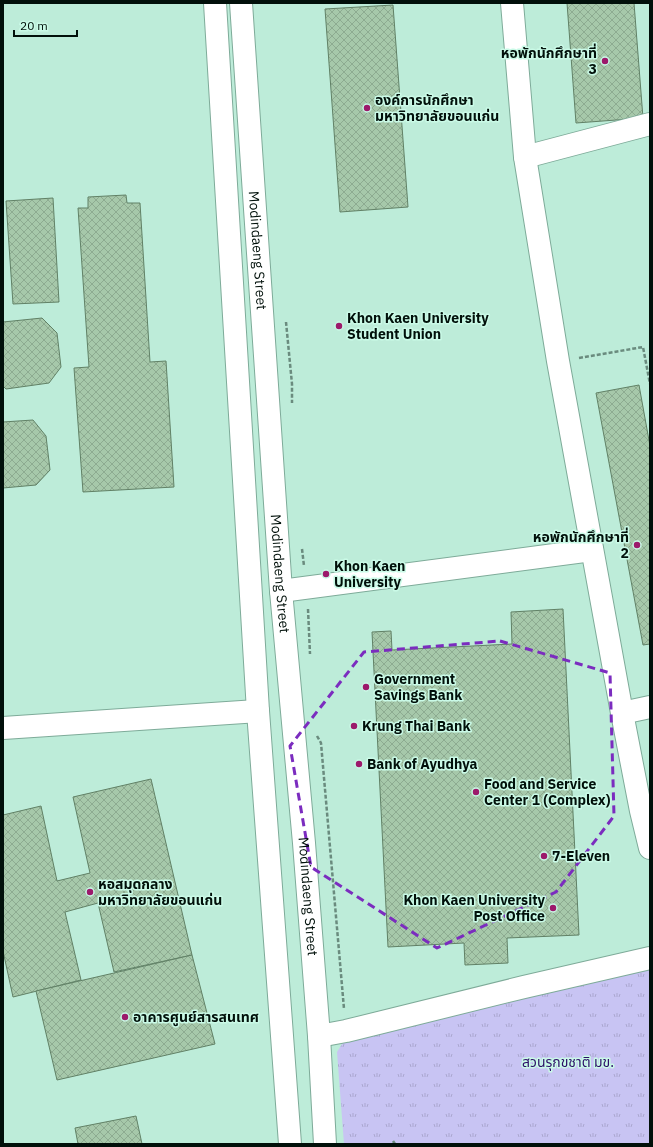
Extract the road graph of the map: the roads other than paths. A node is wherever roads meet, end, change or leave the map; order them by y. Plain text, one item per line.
1 (215, 3) edge
2 (241, 3) edge
3 (512, 3) edge
4 (650, 124) edge
5 (525, 157) junction
6 (267, 380) junction
7 (238, 381) junction
8 (592, 550) junction
9 (281, 591) junction
10 (650, 707) edge
11 (258, 711) junction
12 (622, 713) junction
13 (3, 728) edge
14 (650, 848) edge
15 (650, 958) edge
16 (319, 1036) junction
17 (290, 1144) edge
18 (325, 1144) edge

1 - 7 street, Modindaeng Street
2 - 6 street, Modindaeng Street
3 - 5 street
4 - 5 street
5 - 8 street
6 - 7 street
6 - 9 street, Modindaeng Street
7 - 11 street, Modindaeng Street
8 - 9 street
8 - 12 street
9 - 16 street, Modindaeng Street
10 - 12 street
11 - 13 street
11 - 17 street, Modindaeng Street
12 - 14 street
15 - 16 street
16 - 18 street, Modindaeng Street

